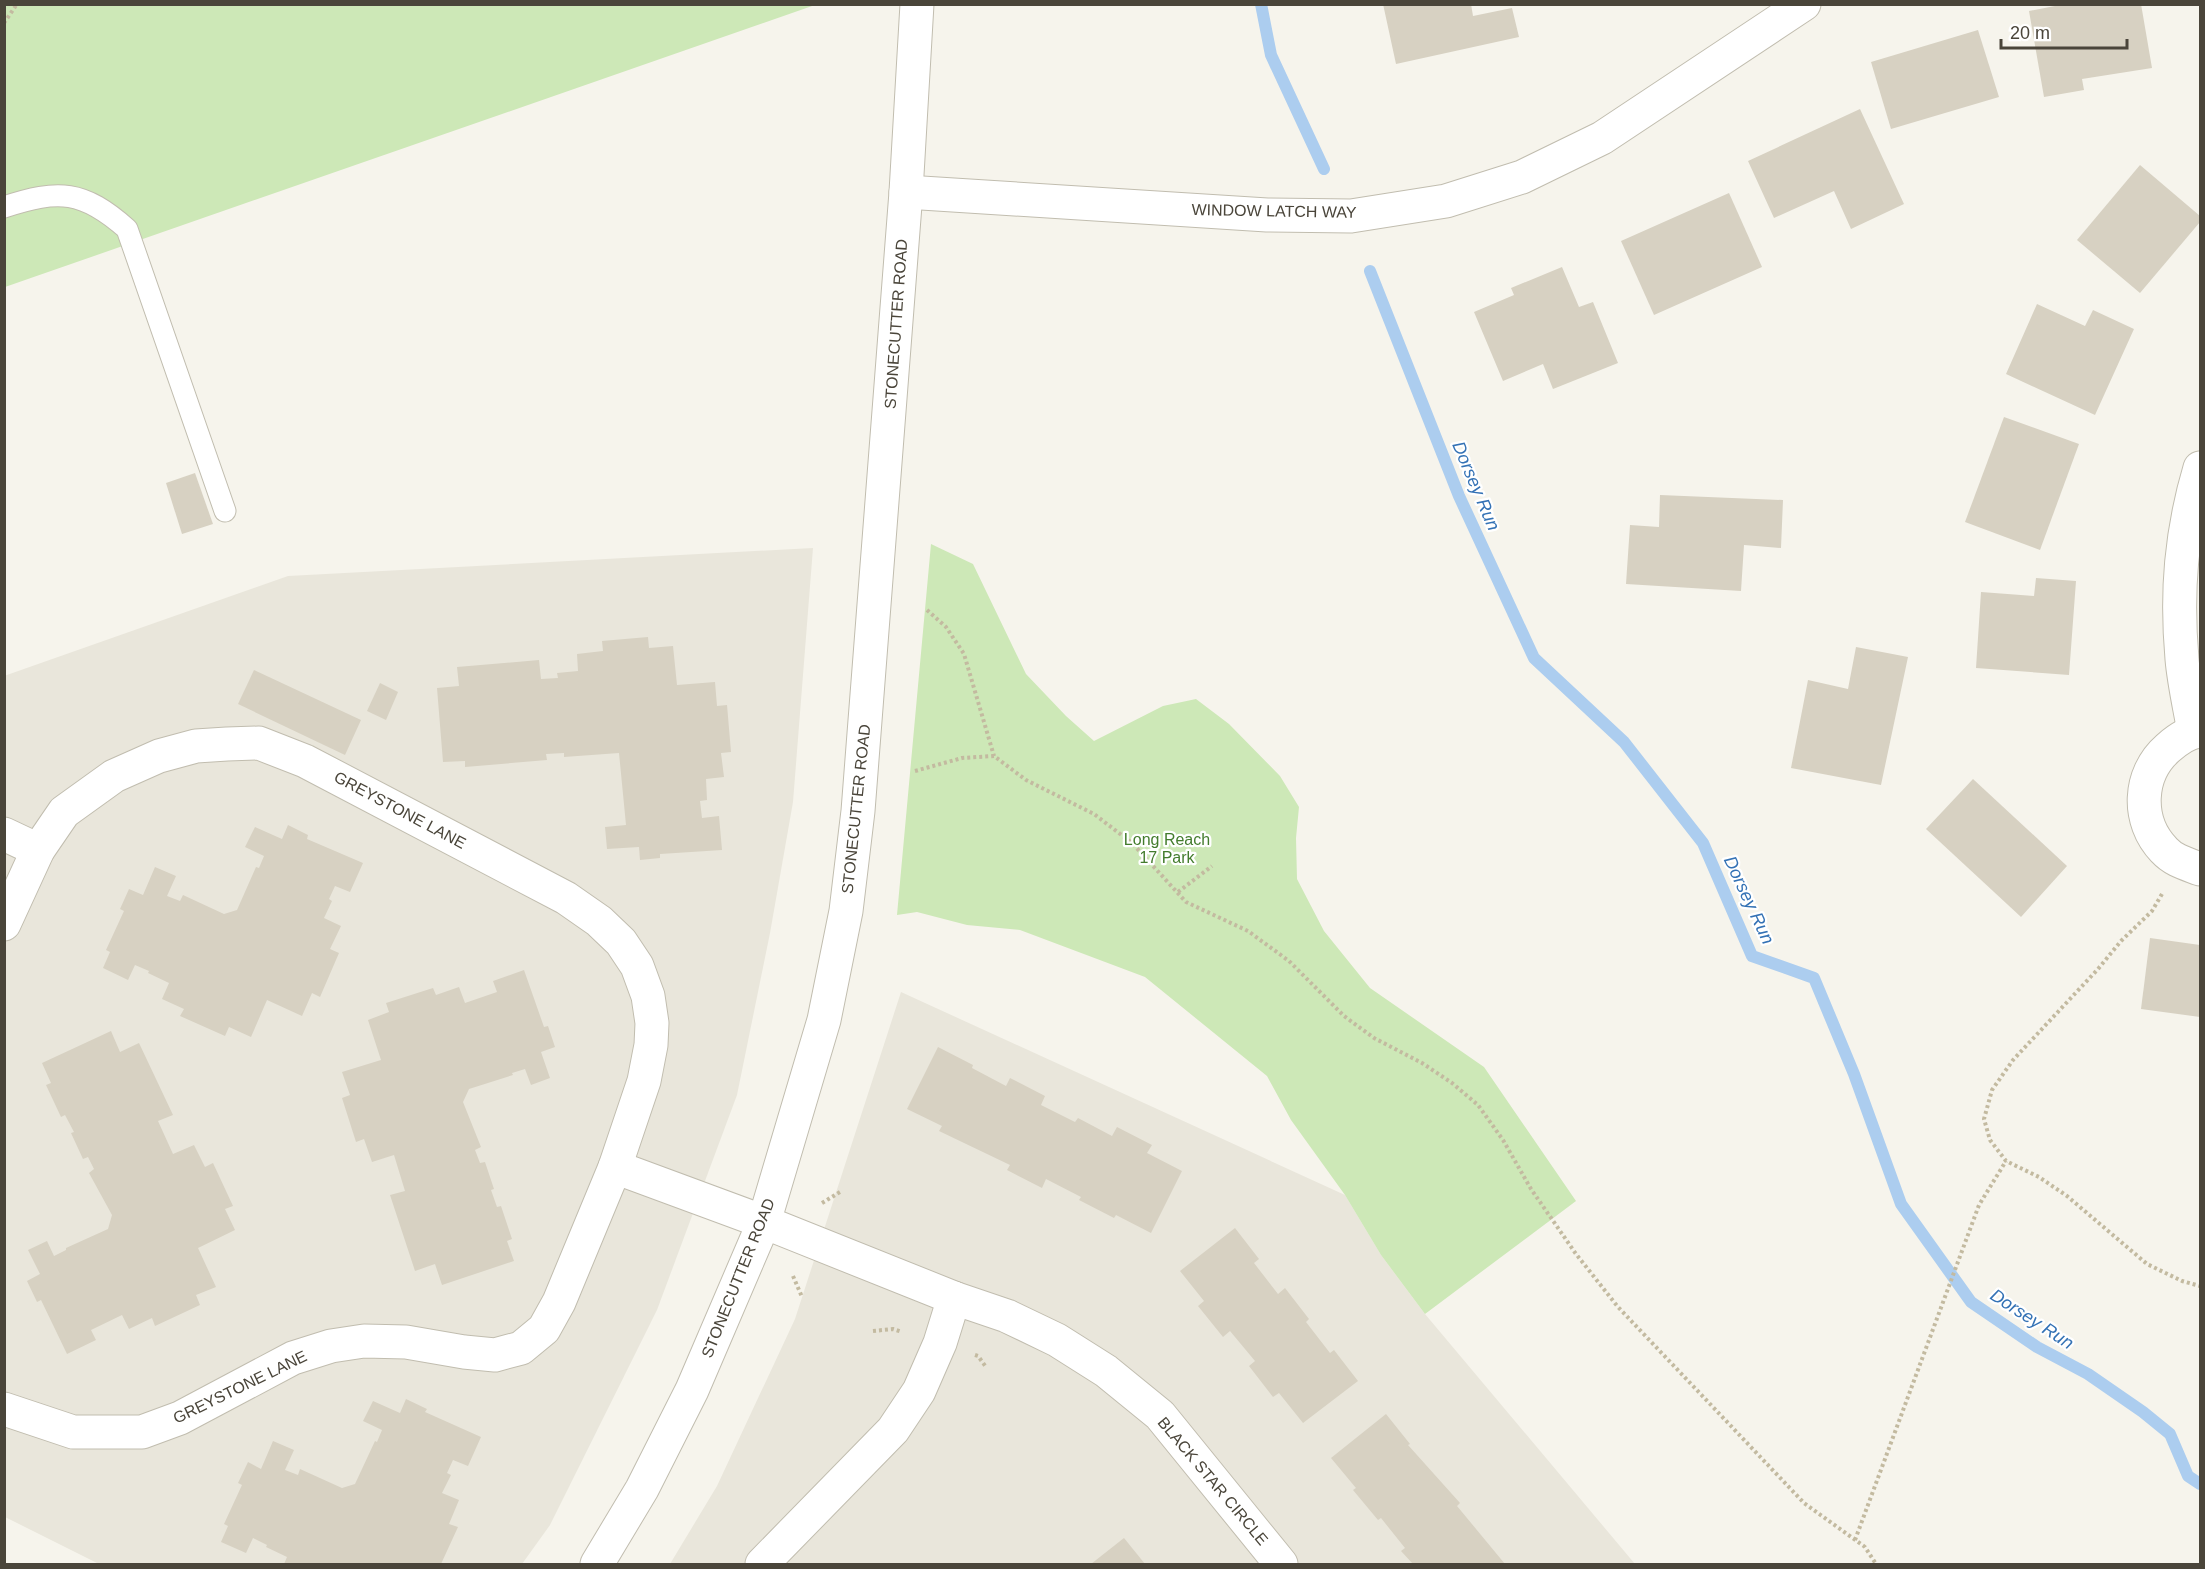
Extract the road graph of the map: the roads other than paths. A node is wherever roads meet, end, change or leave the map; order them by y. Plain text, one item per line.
1 (917, 4) edge
2 (1804, 4) edge
3 (906, 192) junction
4 (4, 207) edge
5 (2200, 468) edge
6 (225, 511) dead end
7 (2197, 731) edge
8 (4, 834) edge
9 (38, 850) junction
10 (2190, 865) edge
11 (4, 924) edge
12 (615, 1167) junction
13 (764, 1222) junction
14 (954, 1298) junction
15 (4, 1409) edge
16 (597, 1564) edge
17 (762, 1564) edge
18 (1281, 1564) edge

1 - 3 street, STONECUTTER ROAD
2 - 3 street, WINDOW LATCH WAY
3 - 13 street, STONECUTTER ROAD
4 - 6 lane
5 - 7 street
7 - 10 street
8 - 9 street
9 - 11 street, GREYSTONE LANE
9 - 12 street, GREYSTONE LANE
12 - 13 street
12 - 15 street, GREYSTONE LANE
13 - 14 street, BLACK STAR CIRCLE
13 - 16 street, STONECUTTER ROAD
14 - 17 street
14 - 18 street, BLACK STAR CIRCLE

